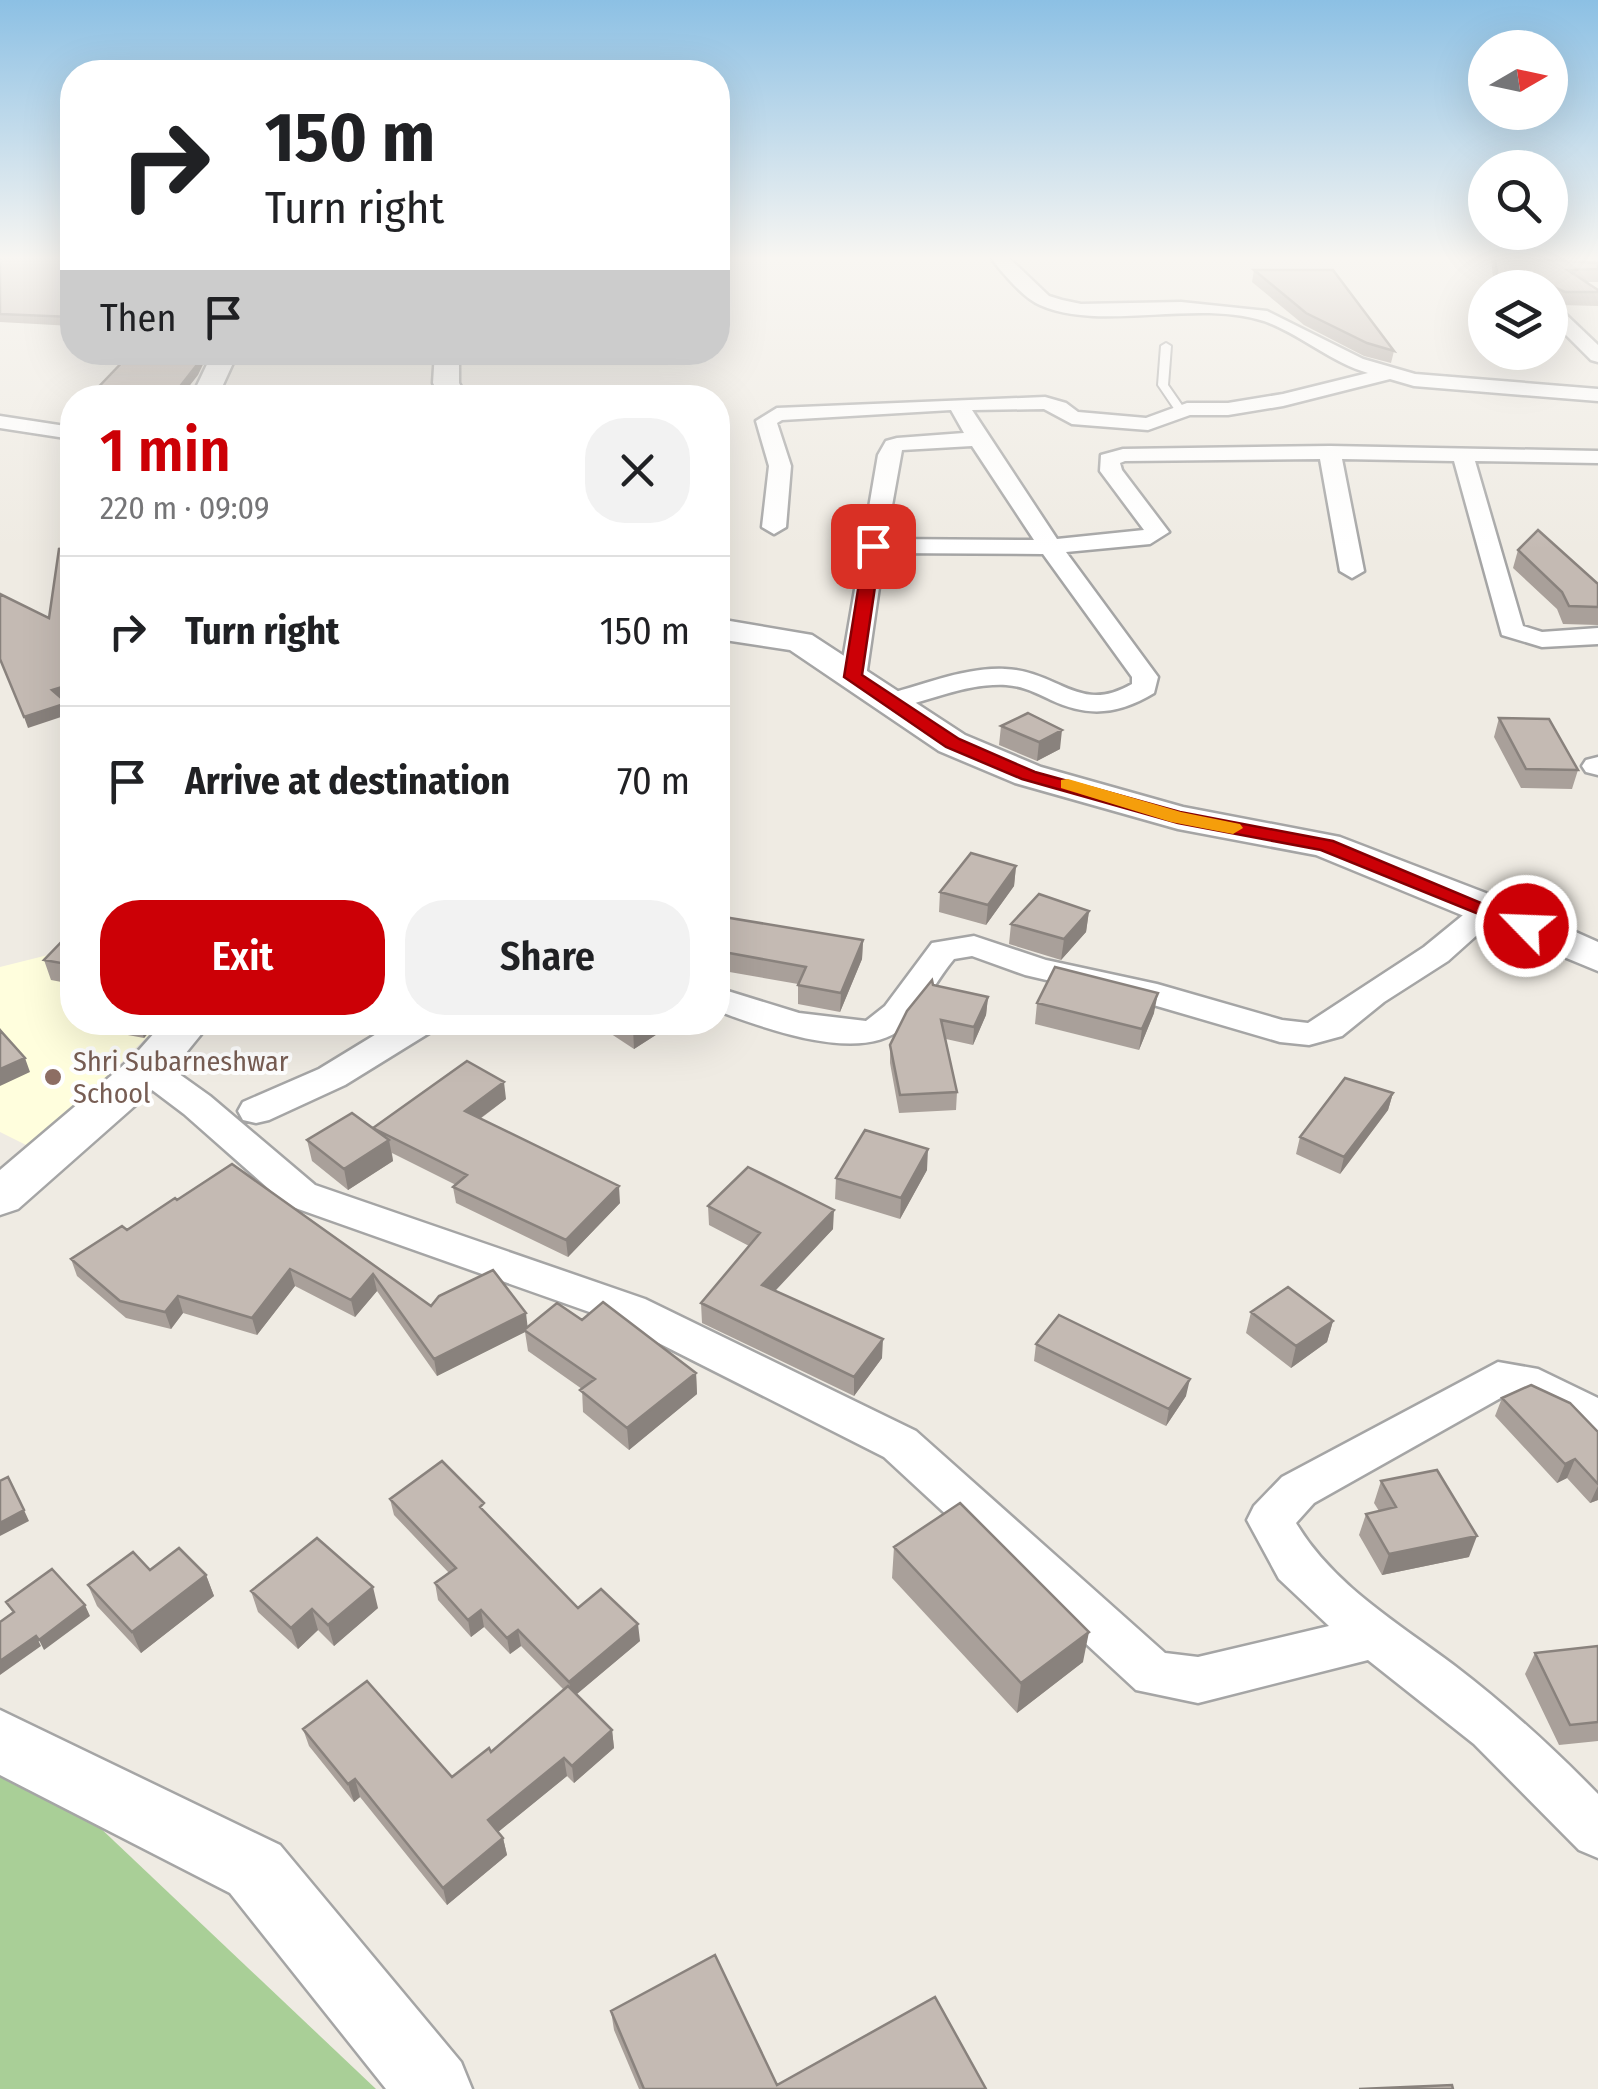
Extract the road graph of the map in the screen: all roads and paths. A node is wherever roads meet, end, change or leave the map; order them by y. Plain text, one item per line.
1 (1165, 354) edge
2 (1340, 354) edge
3 (1386, 374) junction
4 (1595, 397) edge
5 (958, 404) junction
6 (1181, 411) junction
7 (0, 422) edge
8 (60, 431) edge
9 (978, 439) junction
10 (1330, 452) junction
11 (1463, 455) junction
12 (1598, 457) edge
13 (774, 527) dead end
14 (873, 546) junction
15 (1050, 547) junction
16 (1352, 571) dead end
17 (730, 630) edge
18 (1598, 636) edge
19 (853, 677) junction
20 (891, 702) junction
21 (1490, 909) junction
22 (1598, 958) edge
23 (730, 1002) edge
24 (178, 1035) edge
25 (401, 1035) edge
26 (148, 1069) junction
27 (256, 1111) dead end
28 (0, 1196) edge
29 (1598, 1418) edge
30 (1374, 1637) junction
31 (0, 1741) edge
32 (1598, 1832) edge
33 (434, 2089) edge

1 - 6 lane
2 - 3 street
3 - 4 street
3 - 6 street
5 - 6 street
5 - 9 street
5 - 13 street
7 - 8 street
9 - 14 street
9 - 15 street
10 - 11 street
10 - 15 street
10 - 16 street
11 - 12 street
11 - 18 street
14 - 15 street
14 - 19 street
15 - 20 street
17 - 19 street
19 - 20 street
20 - 21 street
21 - 22 street
21 - 23 street
24 - 26 street
25 - 27 street
26 - 28 street
26 - 30 street
29 - 30 street
30 - 32 street
31 - 33 street

